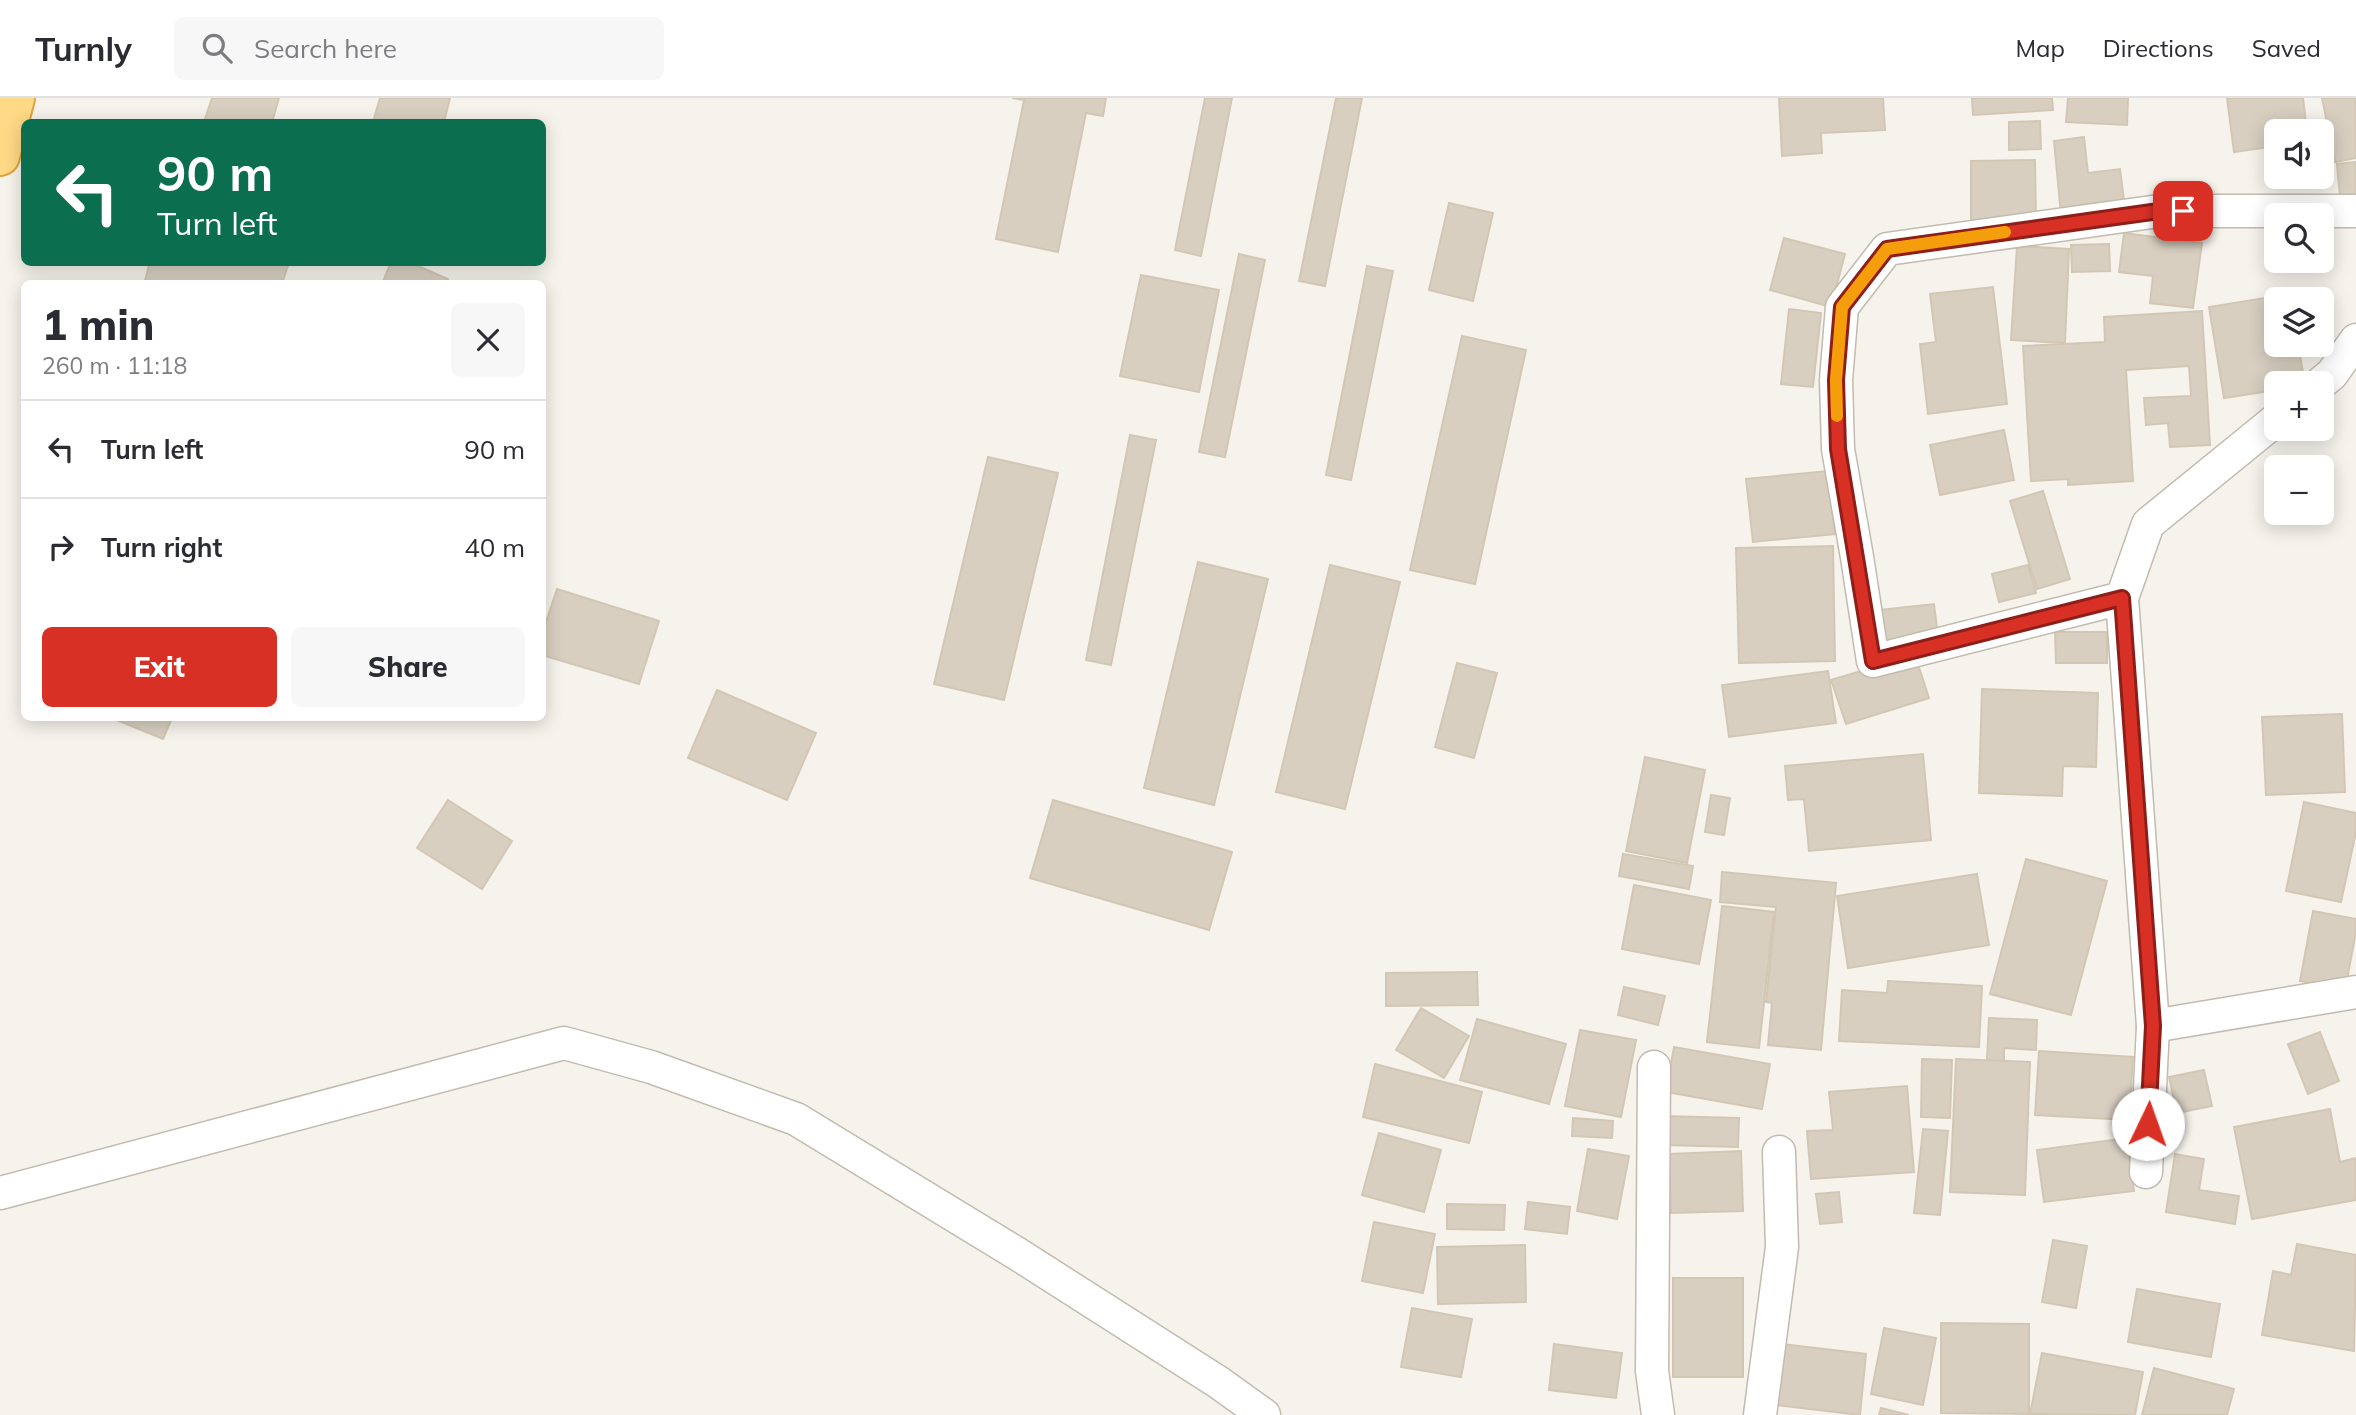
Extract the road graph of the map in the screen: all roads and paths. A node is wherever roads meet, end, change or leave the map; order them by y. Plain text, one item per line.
1 (16, 98) edge
2 (0, 156) edge
3 (2356, 211) edge
4 (2356, 340) edge
5 (2334, 371) edge
6 (2264, 430) edge
7 (2122, 598) junction
8 (2356, 992) edge
9 (2153, 1026) junction
10 (1654, 1067) dead end
11 (1779, 1152) dead end
12 (2146, 1172) dead end
13 (0, 1193) edge
14 (1264, 1415) edge
15 (1658, 1415) edge
16 (1760, 1415) edge

1 - 2 highway
3 - 7 street
4 - 5 street
6 - 7 street
7 - 9 street
8 - 9 street
9 - 12 street
10 - 15 street
11 - 16 street
13 - 14 street

